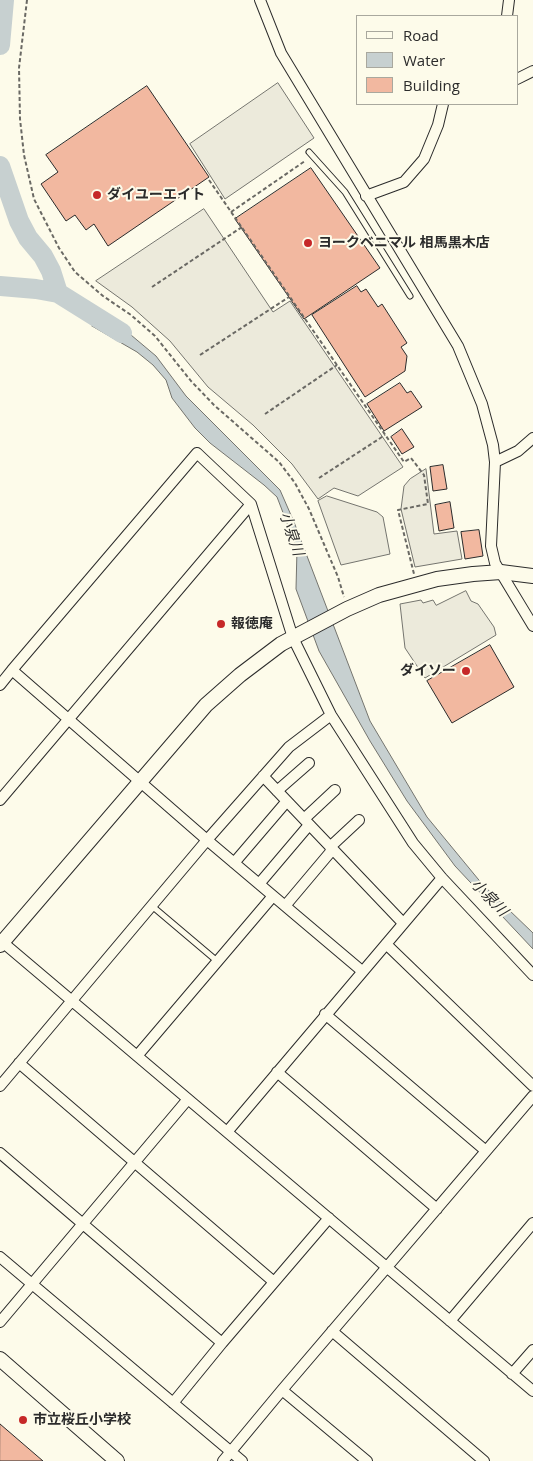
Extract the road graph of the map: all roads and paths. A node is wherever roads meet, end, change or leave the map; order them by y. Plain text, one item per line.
1 (27, 0) edge
2 (260, 0) edge
3 (509, 0) edge
4 (507, 15) edge
5 (533, 70) edge
6 (518, 78) edge
7 (443, 105) edge
8 (311, 154) joint
9 (209, 180) dead end
10 (366, 196) junction
11 (231, 212) junction
12 (242, 227) junction
13 (152, 287) dead end
14 (410, 296) dead end
15 (290, 297) junction
16 (200, 355) dead end
17 (337, 366) junction
18 (265, 414) dead end
19 (385, 435) junction
20 (533, 438) edge
21 (495, 462) junction
22 (319, 478) dead end
23 (251, 504) junction
24 (501, 572) junction
25 (414, 574) dead end
26 (533, 576) edge
27 (347, 609) junction
28 (533, 626) edge
29 (299, 635) junction
30 (12, 670) junction
31 (0, 685) edge
32 (331, 715) junction
33 (69, 718) junction
34 (309, 763) dead end
35 (263, 776) junction
36 (140, 780) junction
37 (335, 790) dead end
38 (277, 791) junction
39 (0, 800) edge
40 (287, 801) junction
41 (359, 820) dead end
42 (306, 822) junction
43 (207, 840) junction
44 (331, 848) junction
45 (234, 863) junction
46 (442, 878) junction
47 (259, 884) junction
48 (273, 896) junction
49 (152, 906) junction
50 (285, 906) junction
51 (403, 923) junction
52 (1, 942) edge
53 (386, 944) junction
54 (218, 960) junction
55 (362, 971) junction
56 (533, 976) edge
57 (72, 1000) junction
58 (325, 1014) junction
59 (137, 1056) junction
60 (19, 1063) junction
61 (277, 1072) junction
62 (0, 1086) edge
63 (533, 1086) edge
64 (533, 1096) edge
65 (188, 1099) junction
66 (227, 1132) junction
67 (486, 1151) junction
68 (0, 1153) edge
69 (135, 1162) junction
70 (437, 1209) junction
71 (329, 1218) junction
72 (533, 1223) edge
73 (83, 1225) junction
74 (0, 1257) edge
75 (387, 1268) junction
76 (274, 1282) junction
77 (33, 1284) junction
78 (450, 1321) junction
79 (0, 1322) edge
80 (332, 1331) junction
81 (222, 1343) junction
82 (533, 1350) edge
83 (0, 1359) edge
84 (512, 1374) junction
85 (282, 1390) junction
86 (533, 1391) edge
87 (173, 1403) junction
88 (231, 1452) junction
89 (117, 1461) edge
90 (223, 1461) edge
91 (242, 1461) edge
92 (367, 1461) edge
93 (484, 1461) edge

1 - 27 path
2 - 10 street
3 - 4 street
5 - 6 street
7 - 10 street
8 - 11 path
8 - 14 lane
9 - 11 path
10 - 21 street
11 - 12 path
12 - 13 path
12 - 15 path
15 - 16 path
15 - 17 path
17 - 18 path
17 - 19 path
19 - 22 path
19 - 25 path
20 - 21 street
21 - 24 street
23 - 29 street
23 - 30 street
23 - 33 street
24 - 26 street
24 - 27 street
24 - 28 street
27 - 29 street
29 - 32 street
29 - 36 street
30 - 31 street
30 - 33 street
32 - 35 street
32 - 46 street
33 - 36 street
33 - 39 street
34 - 38 street
35 - 38 street
35 - 43 street
36 - 43 street
36 - 52 street
37 - 42 street
38 - 40 street
40 - 42 street
40 - 45 street
41 - 44 street
42 - 44 street
42 - 47 street
43 - 45 street
43 - 49 street
44 - 50 street
44 - 51 street
45 - 47 street
46 - 51 street
46 - 56 street
47 - 48 street
48 - 50 street
48 - 54 street
49 - 54 lane
49 - 57 street
50 - 55 street
51 - 53 street
52 - 57 street
53 - 55 street
53 - 63 street
54 - 59 street
55 - 58 street
57 - 59 street
57 - 60 street
58 - 61 street
58 - 67 street
59 - 65 street
60 - 62 street
60 - 69 street
61 - 66 street
61 - 70 street
64 - 67 street
65 - 66 street
65 - 69 street
66 - 71 street
67 - 70 street
68 - 73 street
69 - 73 street
69 - 76 street
70 - 75 street
71 - 75 street
71 - 76 street
72 - 78 street
73 - 77 street
73 - 81 street
74 - 77 street
75 - 78 street
75 - 80 street
76 - 81 street
77 - 79 street
77 - 87 street
78 - 84 street
80 - 85 street
80 - 93 street
81 - 87 street
82 - 84 street
83 - 89 street
84 - 86 street
85 - 88 street
85 - 92 street
87 - 88 street
88 - 90 street
88 - 91 street

